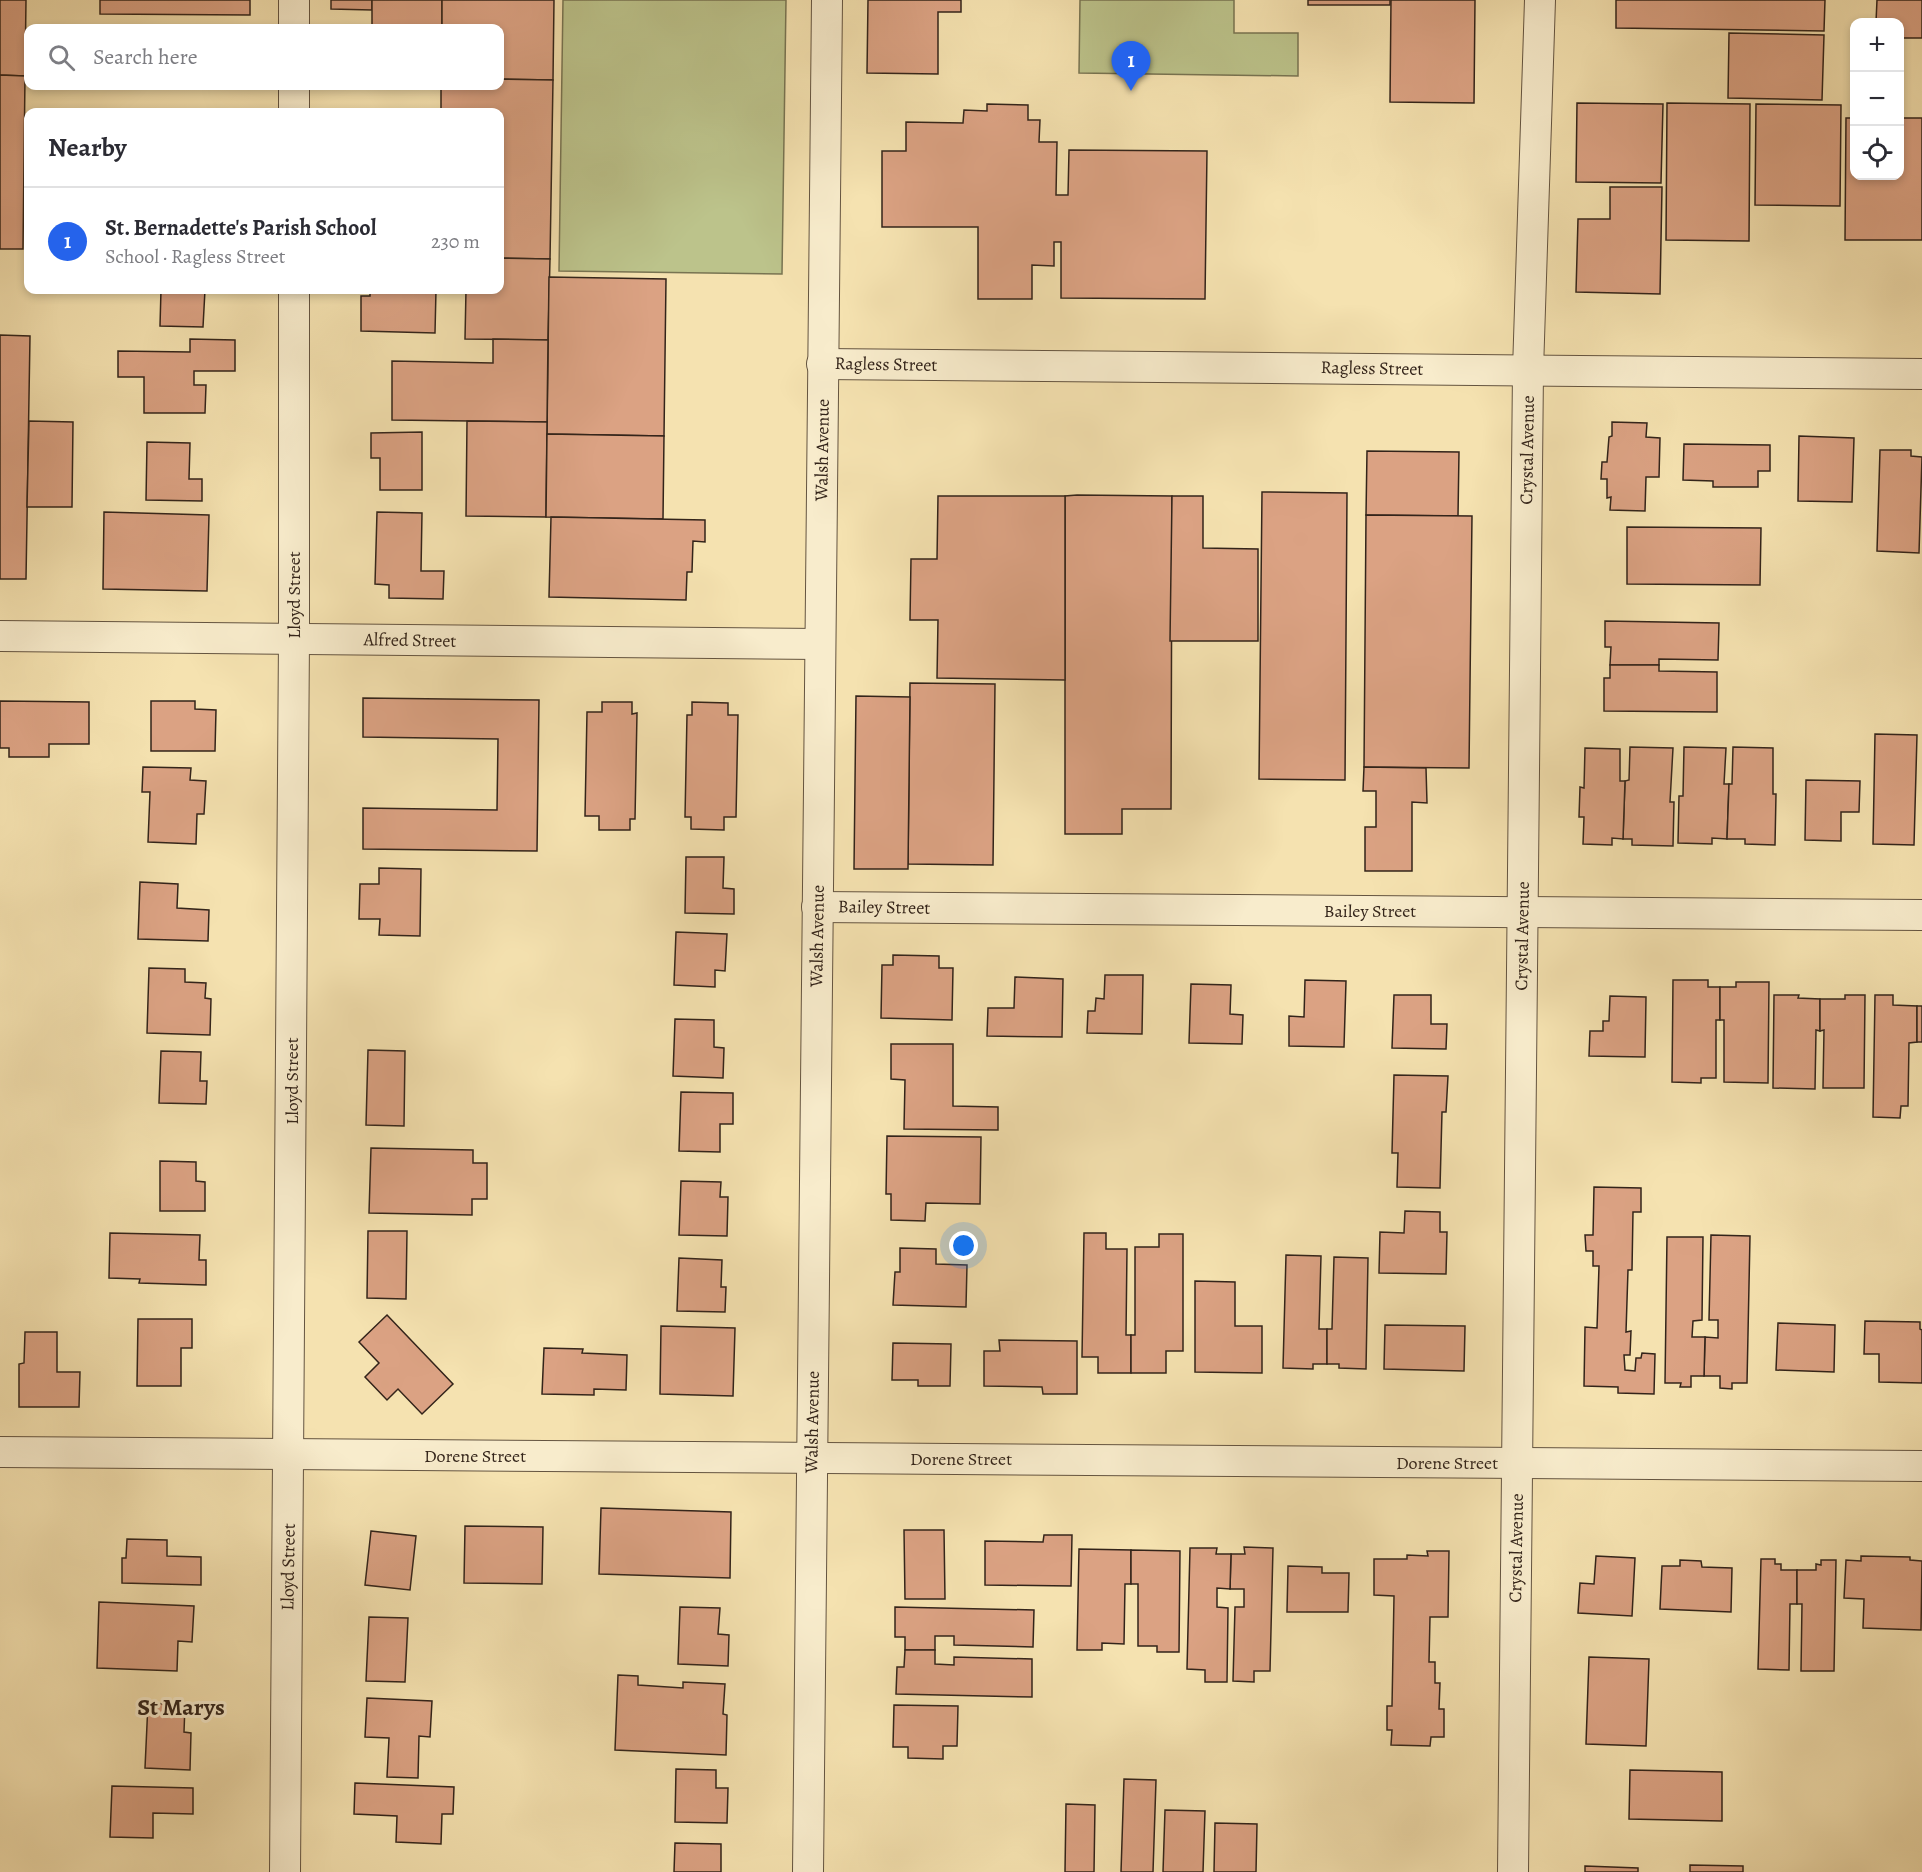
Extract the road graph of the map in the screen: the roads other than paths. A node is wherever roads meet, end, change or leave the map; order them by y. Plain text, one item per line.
1 (294, 0) edge
2 (826, 0) edge
3 (1540, 0) edge
4 (294, 24) edge
5 (294, 90) edge
6 (294, 108) edge
7 (294, 294) edge
8 (822, 364) junction
9 (1528, 370) junction
10 (1922, 374) edge
11 (0, 636) edge
12 (294, 638) junction
13 (820, 644) junction
14 (817, 907) junction
15 (1522, 912) junction
16 (1922, 915) edge
17 (0, 1452) edge
18 (289, 1454) junction
19 (812, 1458) junction
20 (1517, 1463) junction
21 (1922, 1466) edge
22 (285, 1872) edge
23 (808, 1872) edge
24 (1513, 1872) edge

1 - 4 street
2 - 8 street, Walsh Avenue
3 - 9 street, Crystal Avenue
5 - 6 street
7 - 12 street, Lloyd Street
8 - 9 street, Ragless Street
8 - 13 street, Walsh Avenue
9 - 10 street, Ragless Street
9 - 15 street, Crystal Avenue
11 - 12 street, Alfred Street
12 - 13 street, Alfred Street
12 - 18 street, Lloyd Street
13 - 14 street, Walsh Avenue
14 - 15 street, Bailey Street
14 - 19 street, Walsh Avenue
15 - 16 street, Bailey Street
15 - 20 street, Crystal Avenue
17 - 18 street, Dorene Street
18 - 19 street, Dorene Street
18 - 22 street, Lloyd Street
19 - 20 street, Dorene Street
19 - 23 street, Walsh Avenue
20 - 21 street, Dorene Street
20 - 24 street, Crystal Avenue

